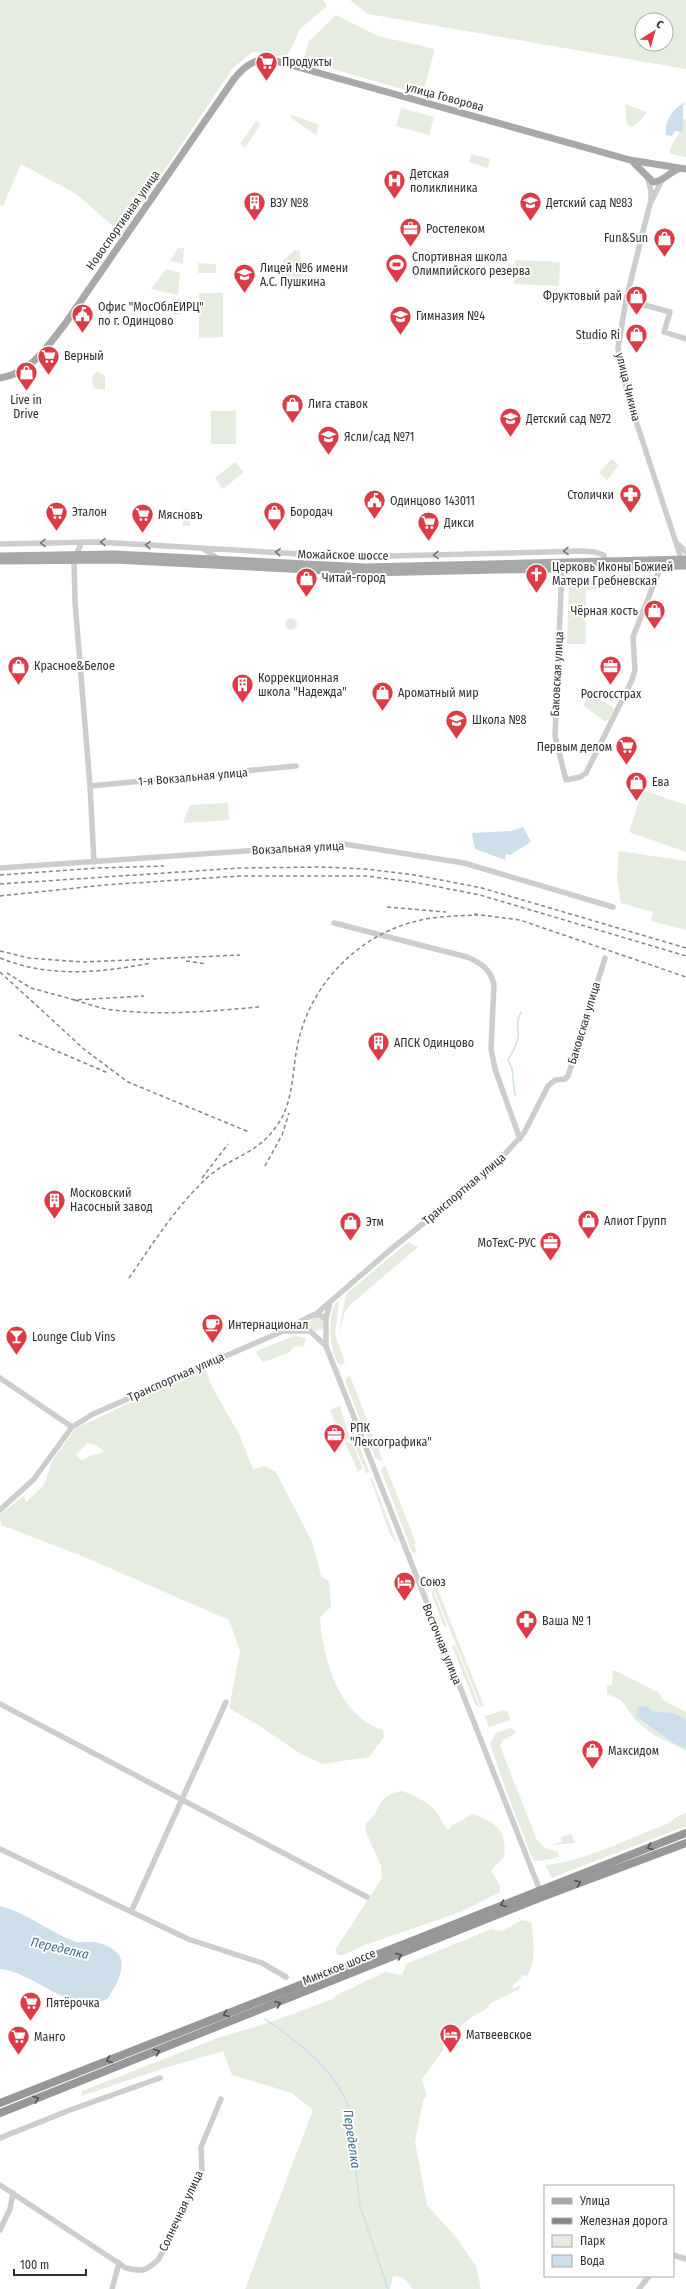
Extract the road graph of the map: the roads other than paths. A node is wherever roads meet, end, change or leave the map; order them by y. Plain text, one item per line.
1 (254, 62) joint
2 (630, 160) junction
3 (656, 165) junction
4 (684, 169) edge
5 (647, 178) junction
6 (662, 178) junction
7 (650, 204) junction
8 (626, 300) junction
9 (686, 339) edge
10 (0, 378) edge
11 (82, 542) junction
12 (0, 544) edge
13 (677, 544) junction
14 (201, 548) junction
15 (686, 552) edge
16 (0, 556) edge
17 (74, 557) junction
18 (604, 558) junction
19 (0, 561) edge
20 (222, 561) junction
21 (684, 563) edge
22 (661, 566) junction
23 (562, 568) junction
24 (296, 766) dead end
25 (90, 786) junction
26 (94, 862) junction
27 (0, 868) edge
28 (613, 907) dead end
29 (334, 923) dead end
30 (605, 958) dead end
31 (520, 1139) junction
32 (331, 1300) junction
33 (314, 1316) junction
34 (326, 1319) junction
35 (326, 1328) junction
36 (283, 1331) junction
37 (313, 1332) junction
38 (326, 1346) junction
39 (0, 1378) edge
40 (72, 1427) junction
41 (0, 1510) edge
42 (226, 1702) dead end
43 (0, 1704) edge
44 (181, 1801) junction
45 (686, 1832) edge
46 (686, 1842) edge
47 (0, 1849) edge
48 (541, 1893) junction
49 (367, 1897) dead end
50 (131, 1912) junction
51 (463, 1920) junction
52 (467, 1928) junction
53 (286, 1977) dead end
54 (160, 2078) dead end
55 (221, 2099) dead end
56 (0, 2103) edge
57 (0, 2113) edge
58 (0, 2138) edge
59 (0, 2185) edge
60 (13, 2193) junction
61 (0, 2230) edge
62 (674, 2255) edge
63 (686, 2259) edge
64 (119, 2263) junction
65 (648, 2277) edge
66 (112, 2289) edge
67 (639, 2289) edge

1 - 2 main road, улица Говорова
1 - 10 main road, Новоспортивная улица
2 - 3 main road, улица Говорова
2 - 5 main road, улица Говорова
3 - 4 main road, улица Говорова
3 - 5 main road
3 - 6 main road
4 - 6 main road, улица Говорова
5 - 6 main road, улица Говорова
5 - 7 street, улица Чикина
6 - 7 street, улица Чикина
7 - 8 street, улица Чикина
8 - 9 street
8 - 13 street, улица Чикина
11 -> 12 street
14 -> 11 street
11 - 17 street
13 - 15 street
13 - 21 street, улица Чикина
18 -> 14 street
14 - 20 street
16 - 17 main road, Можайское шоссе
17 - 19 main road, Можайское шоссе
17 - 20 main road, Можайское шоссе
17 - 23 main road, Можайское шоссе
17 - 25 street
18 - 20 main road, Можайское шоссе
18 - 21 main road, Можайское шоссе
21 - 22 main road, Можайское шоссе
22 - 23 main road, Можайское шоссе
22 - 23 street, Баковская улица
24 - 25 street, 1-я Вокзальная улица
25 - 26 street
26 - 27 street, Вокзальная улица
26 - 28 street, Вокзальная улица
29 - 31 street
30 - 31 street, Баковская улица
31 - 32 street, Транспортная улица
32 - 33 street, Транспортная улица
32 - 34 street
33 - 34 street
33 - 36 street, Транспортная улица
33 - 37 street
34 - 35 street
35 - 37 street
35 - 38 street, Восточная улица
36 - 37 street
36 - 40 street, Транспортная улица
37 - 38 street, Восточная улица
38 - 48 street, Восточная улица
39 - 40 street
40 - 41 street
42 - 44 street
43 - 44 street
44 - 49 street
44 - 50 street
45 -> 48 highway, Минское шоссе
48 -> 46 highway, Минское шоссе
47 - 50 street
48 -> 51 highway, Минское шоссе
48 - 52 highway, Минское шоссе
50 - 53 street
51 - 52 main road
51 -> 56 highway, Минское шоссе
57 -> 52 highway, Минское шоссе
54 - 58 street
55 - 64 street, Солнечная улица
59 - 60 street, Солнечная улица
60 - 61 street
60 - 64 street, Солнечная улица
62 - 63 street
64 - 66 street
65 - 67 street

